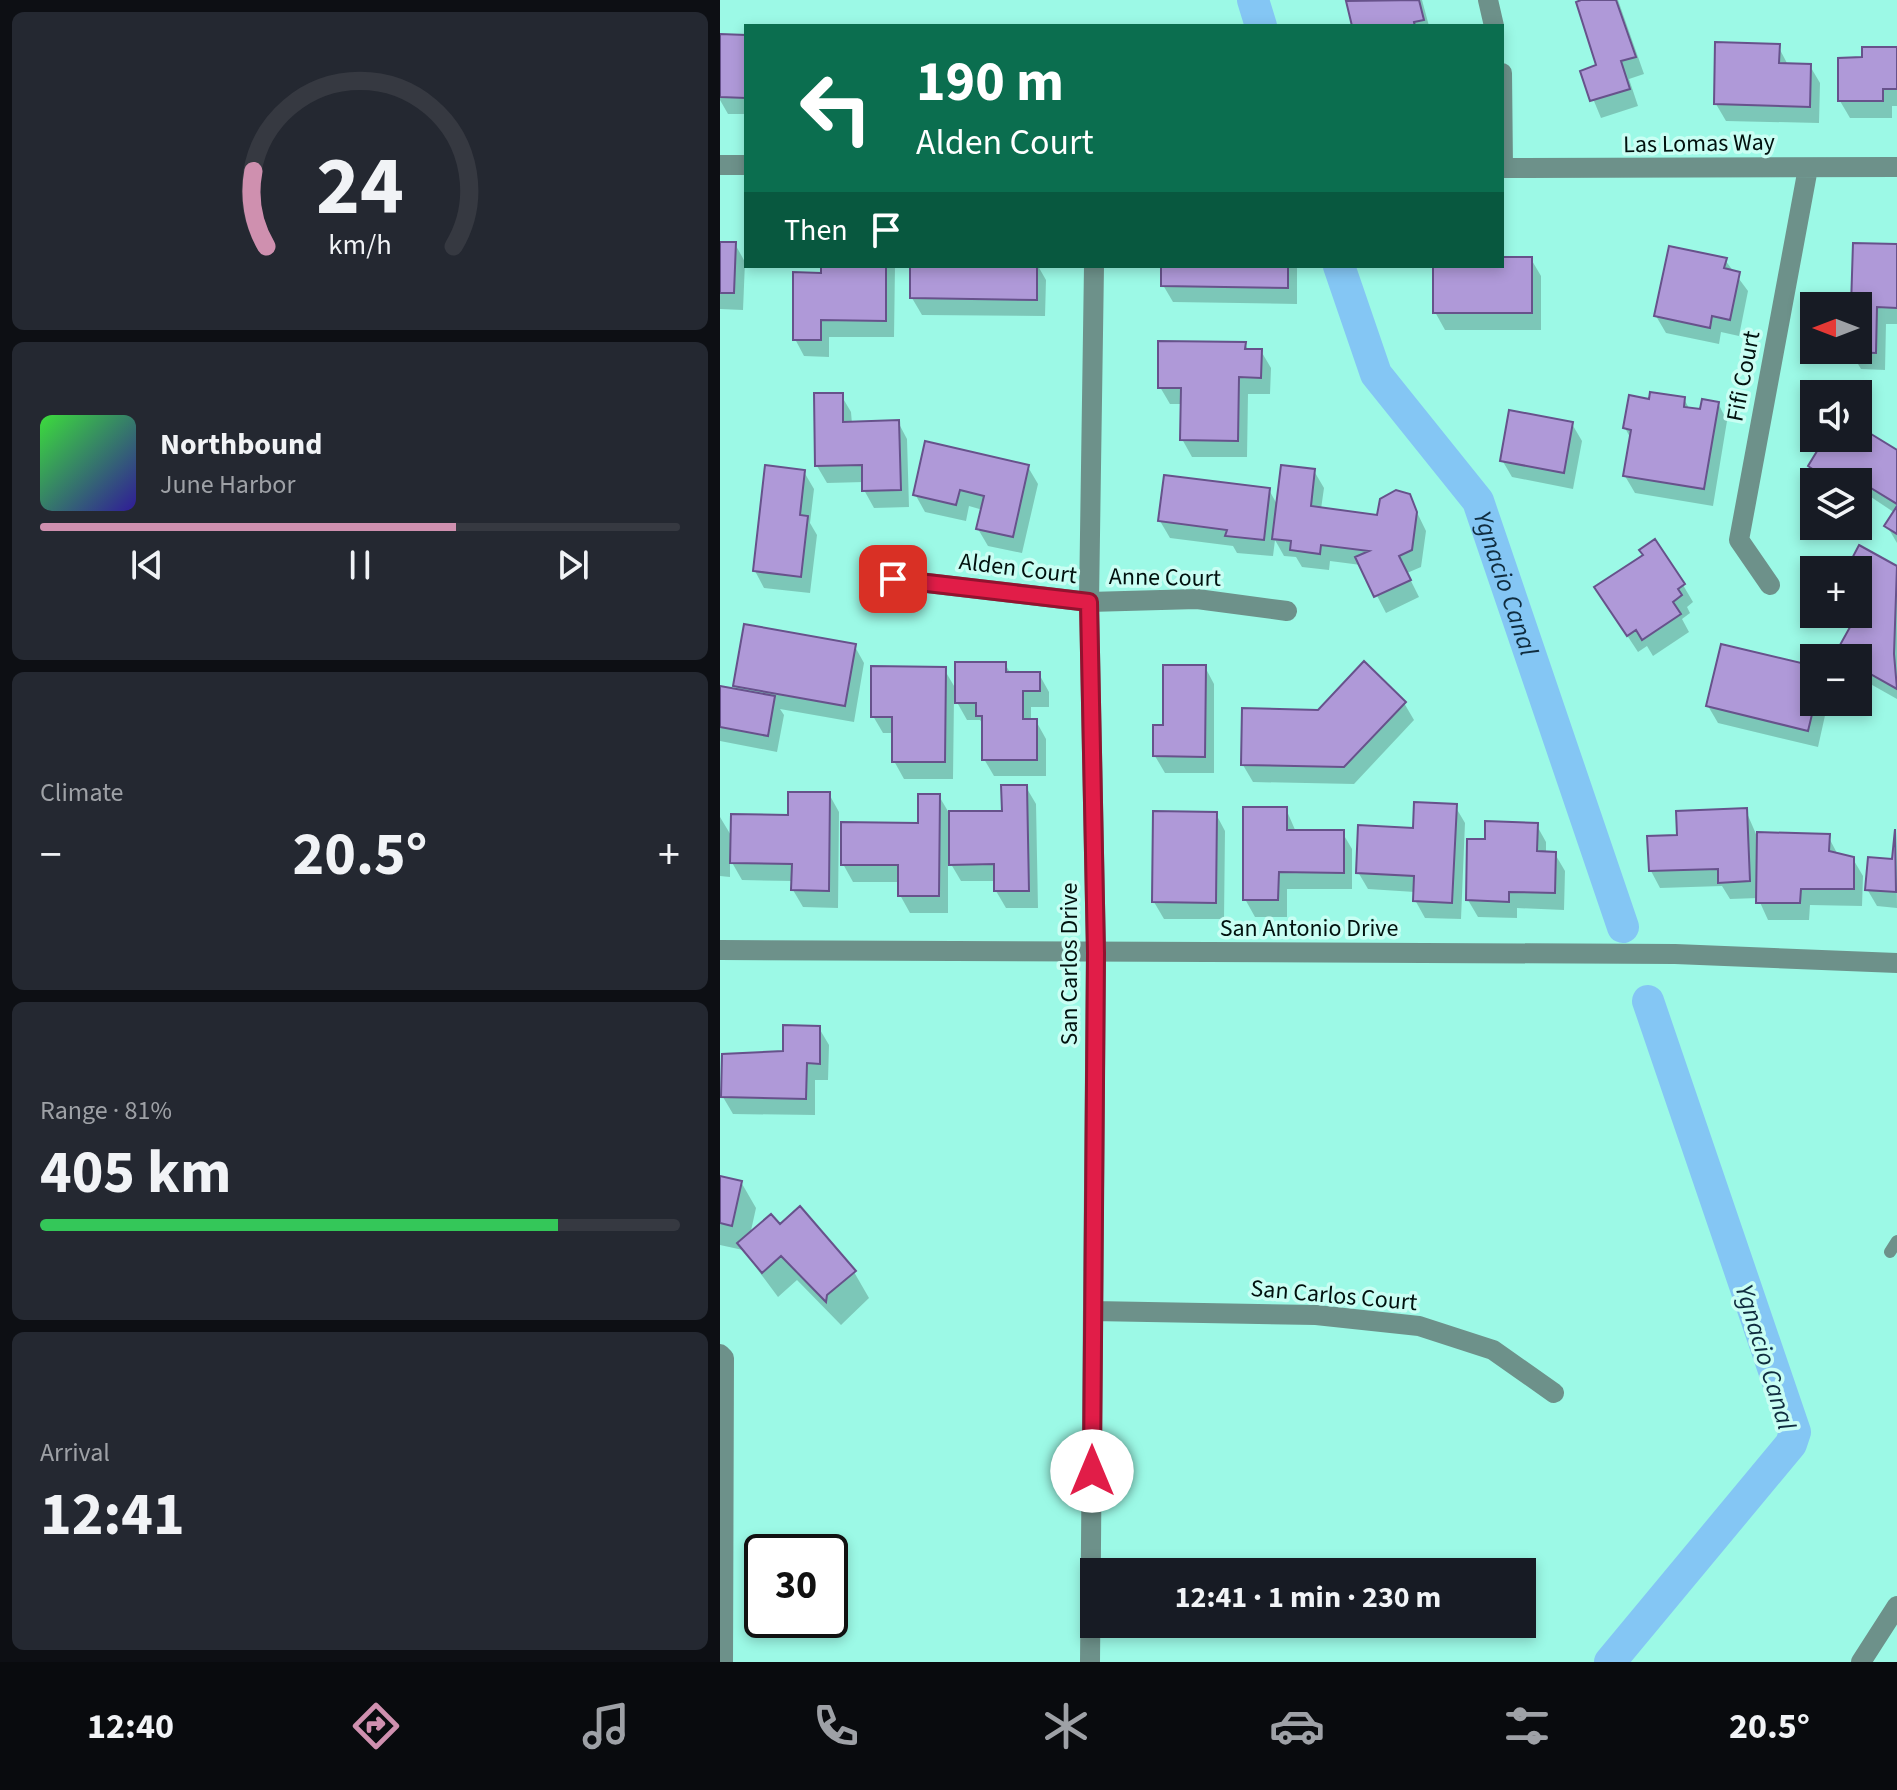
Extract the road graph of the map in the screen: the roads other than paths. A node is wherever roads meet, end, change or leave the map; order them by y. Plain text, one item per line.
1 (1488, 0) edge
2 (1494, 24) edge
3 (720, 165) edge
4 (744, 165) edge
5 (1897, 167) edge
6 (1504, 168) edge
7 (1808, 168) junction
8 (1094, 268) edge
9 (893, 579) dead end
10 (1770, 585) dead end
11 (1089, 602) junction
12 (1287, 611) dead end
13 (720, 950) edge
14 (1096, 953) junction
15 (1897, 963) edge
16 (1093, 1311) junction
17 (720, 1354) edge
18 (1554, 1393) dead end
19 (1897, 1606) edge
20 (723, 1662) edge
21 (1090, 1662) edge
22 (1861, 1662) edge

1 - 2 street
3 - 4 street
5 - 7 street, Las Lomas Way
6 - 7 street, Las Lomas Way
7 - 10 street, Fifi Court
8 - 11 street, San Carlos Drive
9 - 11 street, Alden Court
11 - 12 street, Anne Court
11 - 14 street, San Carlos Drive
13 - 14 street, San Antonio Drive
14 - 15 street, San Antonio Drive
14 - 16 street, San Carlos Drive
16 - 18 street, San Carlos Court
16 - 21 street, San Carlos Drive
17 - 20 street
19 - 22 street

